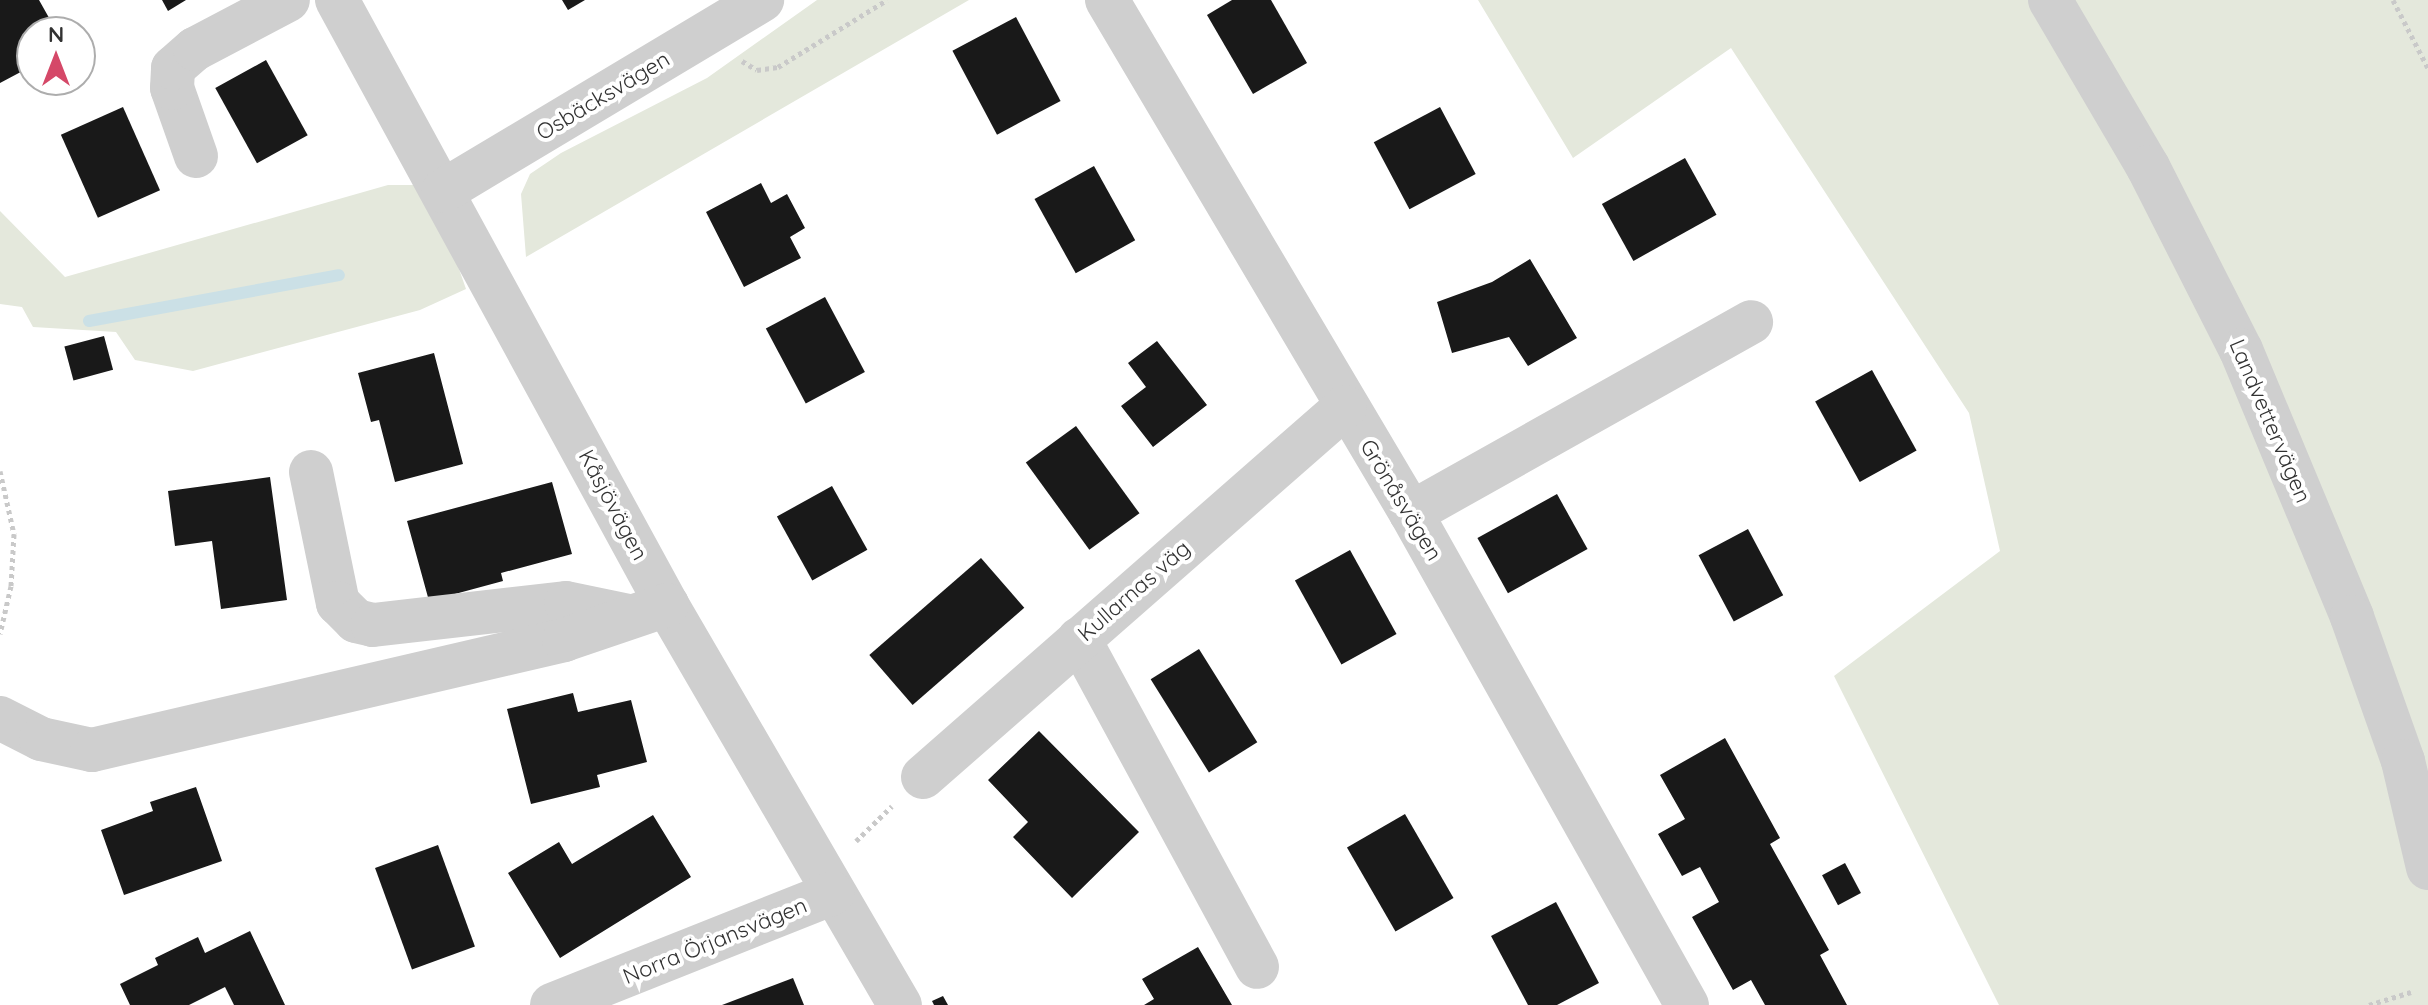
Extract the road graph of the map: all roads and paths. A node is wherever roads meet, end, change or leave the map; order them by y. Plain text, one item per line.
1 (288, 0) edge
2 (337, 0) edge
3 (762, 0) edge
4 (887, 0) edge
5 (1107, 0) edge
6 (2050, 0) edge
7 (2393, 0) edge
8 (715, 13) edge
9 (2428, 68) edge
10 (196, 156) dead end
11 (443, 191) junction
12 (1751, 322) dead end
13 (1345, 407) junction
14 (0, 471) edge
15 (311, 472) dead end
16 (1411, 513) junction
17 (648, 611) junction
18 (0, 634) edge
19 (1079, 639) junction
20 (0, 718) edge
21 (923, 777) joint
22 (2428, 868) edge
23 (826, 879) junction
24 (1257, 967) dead end
25 (2411, 992) dead end
26 (552, 1005) edge
27 (900, 1005) edge
28 (1687, 1005) edge
29 (2369, 1005) edge

1 - 10 street
2 - 11 street, Kåsjövägen
3 - 8 street, Osbäcksvägen
4 - 8 path
5 - 13 street, Grönåsvägen
6 - 22 street, Landvettervägen
7 - 9 path
8 - 11 street, Osbäcksvägen
11 - 17 street, Kåsjövägen
12 - 16 street
13 - 16 street, Grönåsvägen
13 - 19 street, Kullarnas väg
14 - 18 path
15 - 17 street
16 - 28 street, Grönåsvägen
17 - 20 street
17 - 23 street, Kåsjövägen
19 - 21 street, Kullarnas väg
19 - 24 street
21 - 23 path
23 - 26 street, Norra Örjansvägen
23 - 27 street, Kåsjövägen
25 - 29 path

